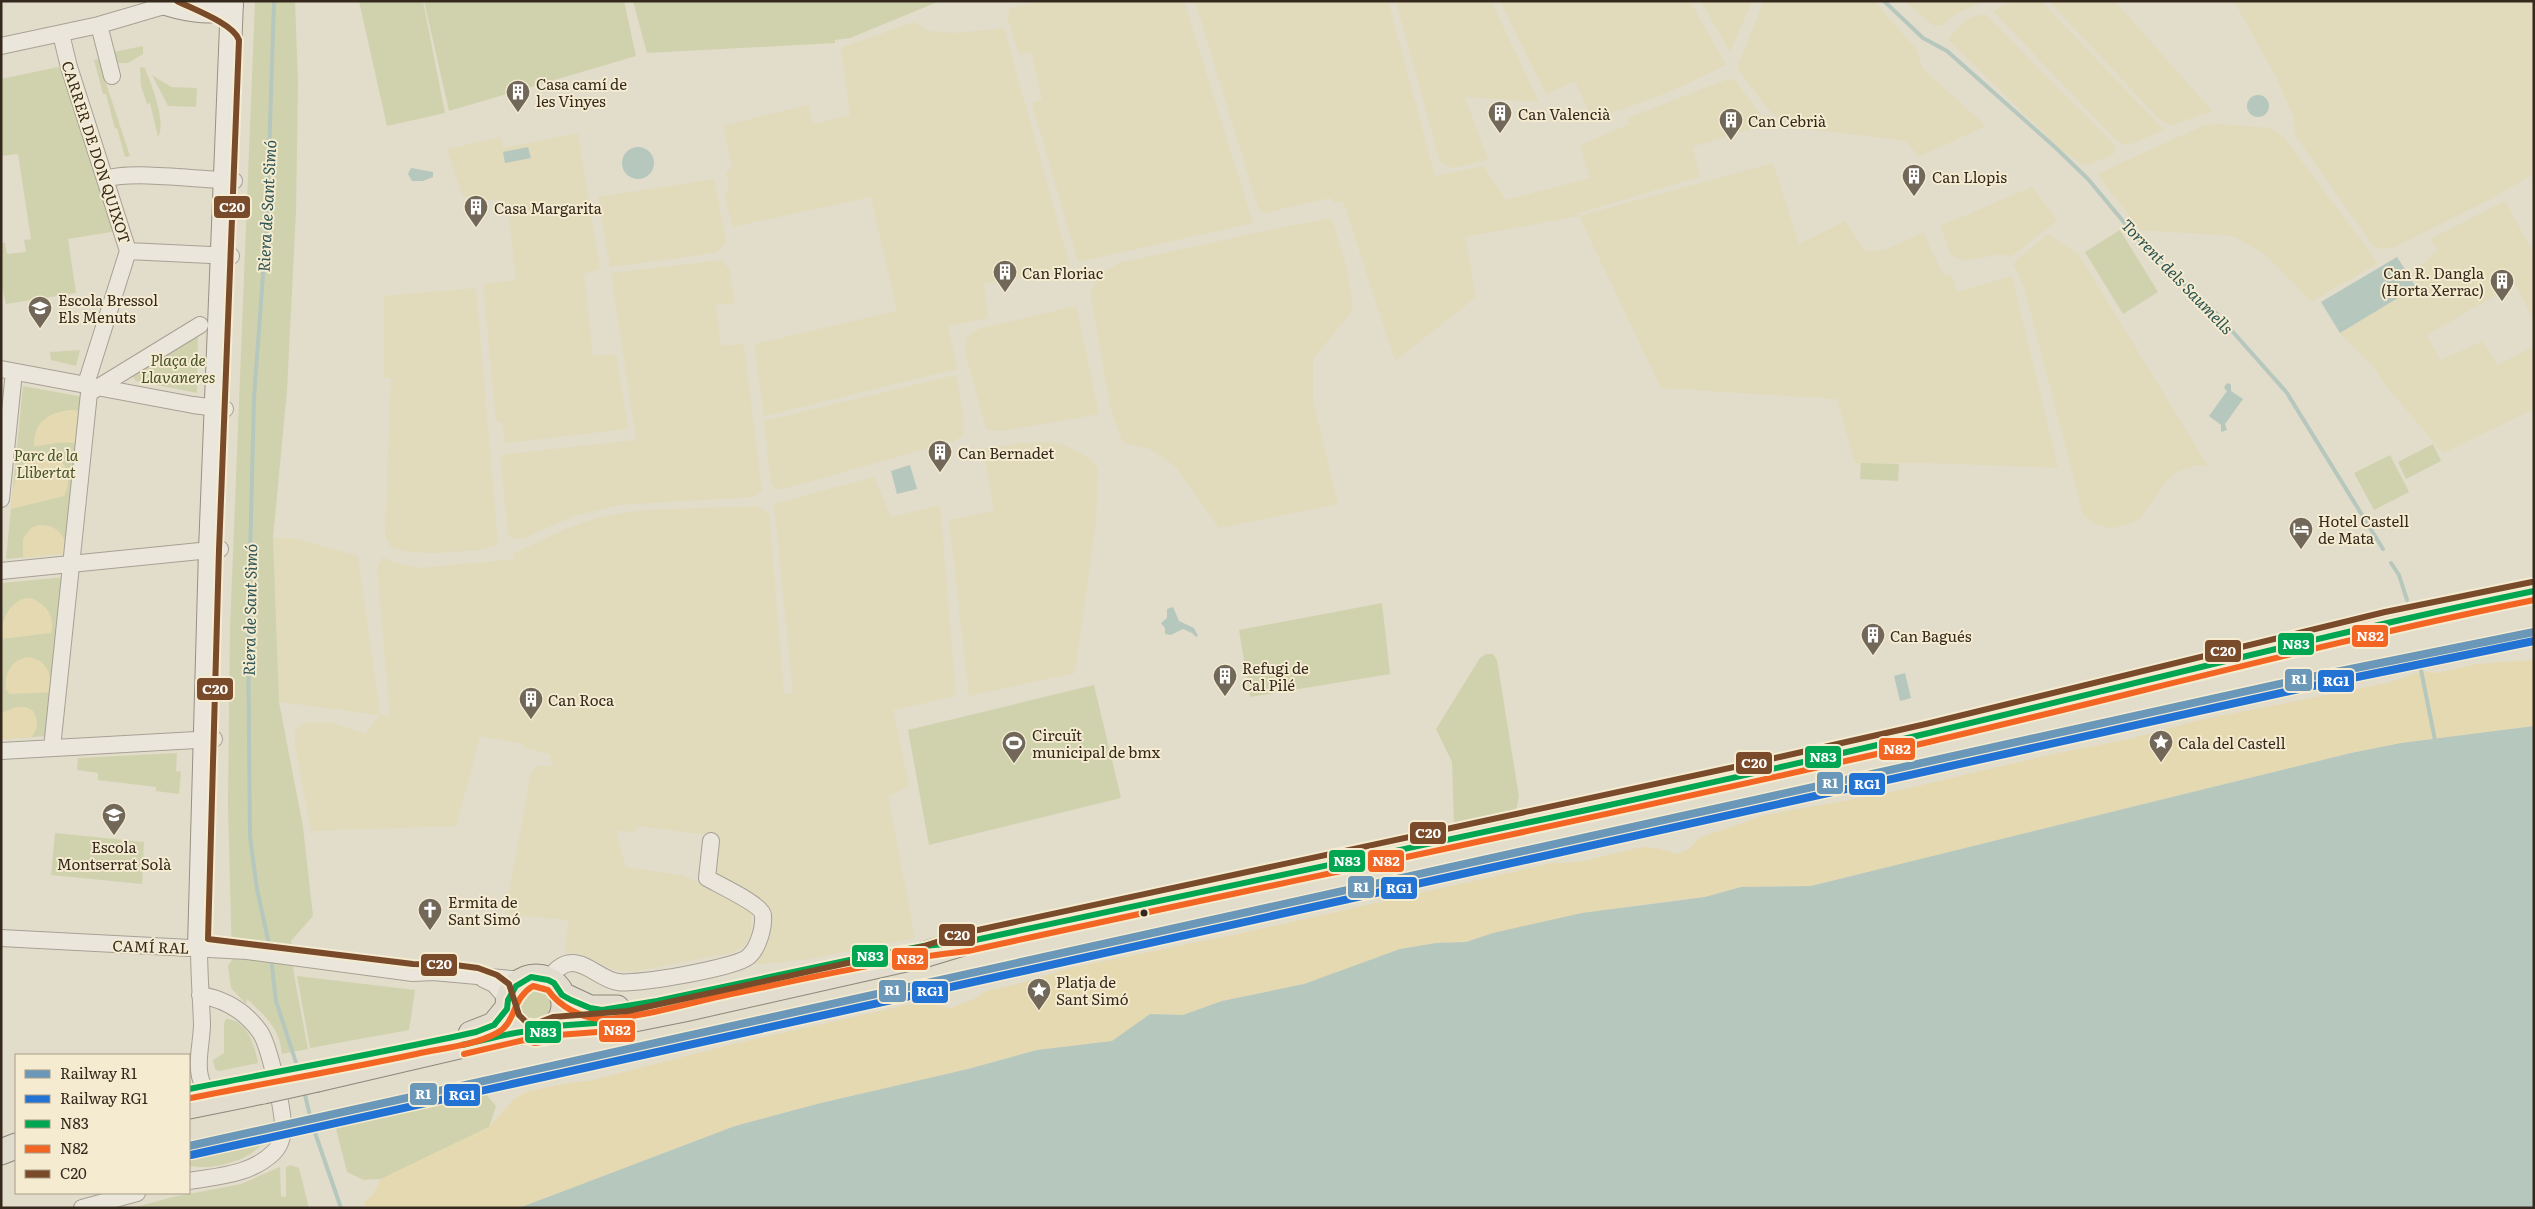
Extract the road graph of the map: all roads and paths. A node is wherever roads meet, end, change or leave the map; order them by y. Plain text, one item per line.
1 (162, 3) edge
2 (232, 4) edge
3 (99, 25) junction
4 (61, 34) junction
5 (230, 41) junction
6 (1, 46) edge
7 (112, 76) dead end
8 (106, 179) junction
9 (229, 181) junction
10 (128, 251) junction
11 (226, 256) junction
12 (200, 325) dead end
13 (8, 370) edge
14 (92, 386) junction
15 (221, 408) junction
16 (1, 499) edge
17 (216, 550) junction
18 (71, 564) junction
19 (1, 570) edge
20 (2534, 591) edge
21 (209, 739) junction
22 (52, 748) junction
23 (1, 751) edge
24 (711, 841) dead end
25 (1, 938) edge
26 (966, 942) junction
27 (199, 947) junction
28 (478, 978) junction
29 (523, 980) junction
30 (555, 987) junction
31 (200, 995) junction
32 (508, 1005) junction
33 (555, 1026) junction
34 (524, 1031) junction
35 (315, 1072) junction
36 (267, 1080) junction
37 (193, 1091) edge
38 (190, 1106) edge
39 (15, 1146) edge
40 (1, 1152) edge
41 (15, 1162) edge
42 (1, 1168) edge
43 (190, 1180) edge
44 (133, 1194) edge
45 (82, 1208) edge

1 - 2 street
1 - 3 street
1 - 5 street
2 - 5 street
3 - 4 street
3 - 7 street
4 - 6 street
4 - 8 street, CARRER DE DON QUIXOT
5 - 9 street
8 - 9 street
8 - 10 street, CARRER DE DON QUIXOT
9 - 11 street
10 - 11 street
10 - 14 street, CARRER DE DON QUIXOT
11 - 15 street
12 - 14 street
13 - 14 street
13 - 16 street
14 - 15 street
14 - 18 street, CARRER DE DON QUIXOT
15 - 17 street
17 - 18 street
17 - 21 street
18 - 19 street
18 - 22 street
20 - 26 main road
21 - 22 street
21 - 27 street
22 - 23 street
24 - 30 street
25 - 27 street, CAMÍ RAL
26 - 30 main road
26 - 33 main road
27 - 28 street, CAMÍ RAL
27 - 31 street
28 - 29 street, CAMÍ RAL
28 - 32 street, CAMÍ RAL
29 - 30 main road
29 - 32 main road
30 - 33 main road
31 - 36 street
31 - 37 street
32 - 34 main road
32 - 35 main road
33 - 34 main road
34 - 35 main road
35 - 36 main road, bridge
36 - 37 main road
36 - 38 main road
36 - 43 street
39 - 40 main road
41 - 42 main road
44 - 45 street

